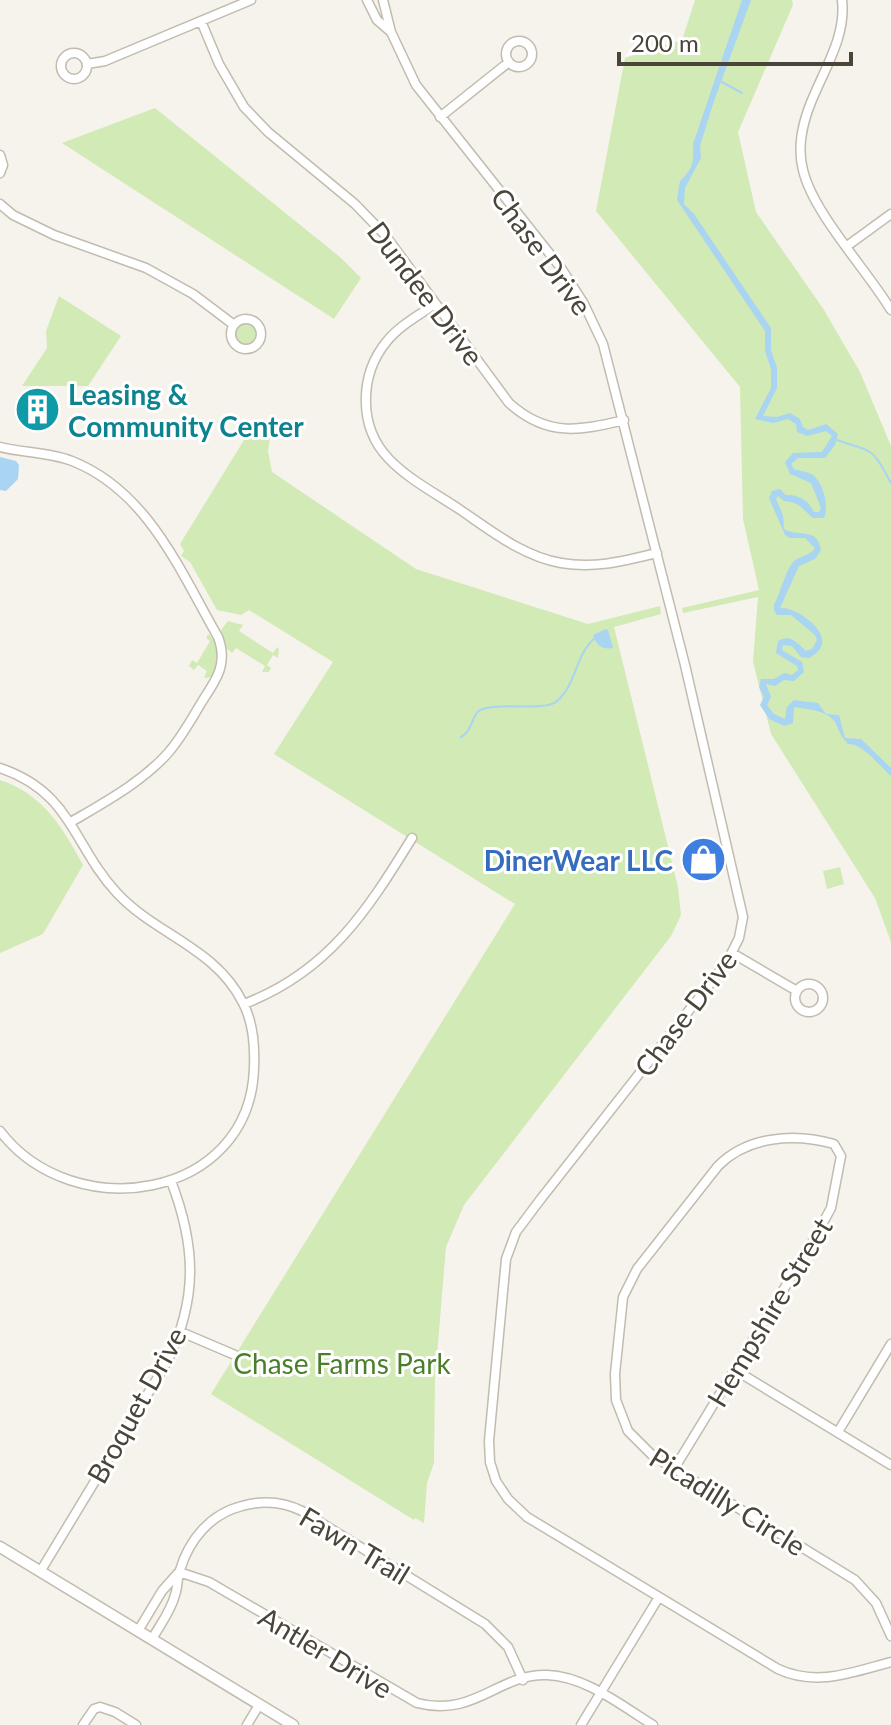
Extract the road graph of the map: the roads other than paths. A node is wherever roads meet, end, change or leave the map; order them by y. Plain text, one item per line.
1 (251, 0) edge
2 (367, 0) edge
3 (383, 0) edge
4 (842, 0) edge
5 (201, 21) junction
6 (391, 32) junction
7 (509, 62) dead end
8 (87, 64) dead end
9 (440, 117) junction
10 (0, 155) edge
11 (0, 173) edge
12 (0, 204) edge
13 (891, 214) edge
14 (13, 215) junction
15 (0, 216) edge
16 (847, 246) junction
17 (435, 304) junction
18 (891, 310) edge
19 (234, 325) dead end
20 (624, 420) junction
21 (0, 447) edge
22 (657, 553) junction
23 (0, 768) edge
24 (71, 822) junction
25 (412, 838) dead end
26 (732, 953) junction
27 (797, 991) dead end
28 (244, 1004) junction
29 (0, 1131) edge
30 (838, 1148) joint
31 (171, 1181) junction
32 (181, 1332) junction
33 (891, 1344) edge
34 (235, 1355) dead end
35 (735, 1370) junction
36 (838, 1432) junction
37 (891, 1465) edge
38 (674, 1469) junction
39 (0, 1547) edge
40 (40, 1572) junction
41 (179, 1572) junction
42 (659, 1597) junction
43 (138, 1631) junction
44 (891, 1636) edge
45 (152, 1639) junction
46 (891, 1662) edge
47 (523, 1680) junction
48 (601, 1694) junction
49 (259, 1705) junction
50 (83, 1725) edge
51 (136, 1725) edge
52 (247, 1725) edge
53 (293, 1725) edge
54 (581, 1725) edge
55 (653, 1725) edge

1 - 5 street
2 - 6 street, Chase Drive
3 - 6 street, Chase Drive
4 - 16 street
5 - 8 street
5 - 17 street, Dundee Drive
6 - 9 street, Chase Drive
7 - 9 street
9 - 20 street, Chase Drive
10 - 11 street
12 - 14 street
13 - 16 street
14 - 15 street
14 - 19 street
16 - 18 street
17 - 20 street, Dundee Drive
17 - 22 street
20 - 22 street, Chase Drive
21 - 24 street
22 - 26 street, Chase Drive
23 - 24 street
24 - 28 street
25 - 28 street
26 - 27 street
26 - 42 street, Chase Drive
28 - 31 street
29 - 31 street
30 - 35 street, Hempshire Street
30 - 38 street, Picadilly Circle
31 - 32 street, Broquet Drive
32 - 34 street
32 - 40 street, Broquet Drive
33 - 36 street
35 - 36 street
35 - 38 street, Hempshire Street
36 - 37 street
38 - 44 street, Picadilly Circle
39 - 40 street
40 - 43 street
41 - 43 street, Fawn Trail
41 - 45 street, Fawn Trail
41 - 47 street, Antler Drive
41 - 47 street, Fawn Trail
42 - 46 street, Chase Drive
42 - 48 street
43 - 45 street
45 - 49 street
47 - 48 street, Antler Drive
48 - 54 street
48 - 55 street, Antler Drive
49 - 52 street
49 - 53 street
50 - 51 street

